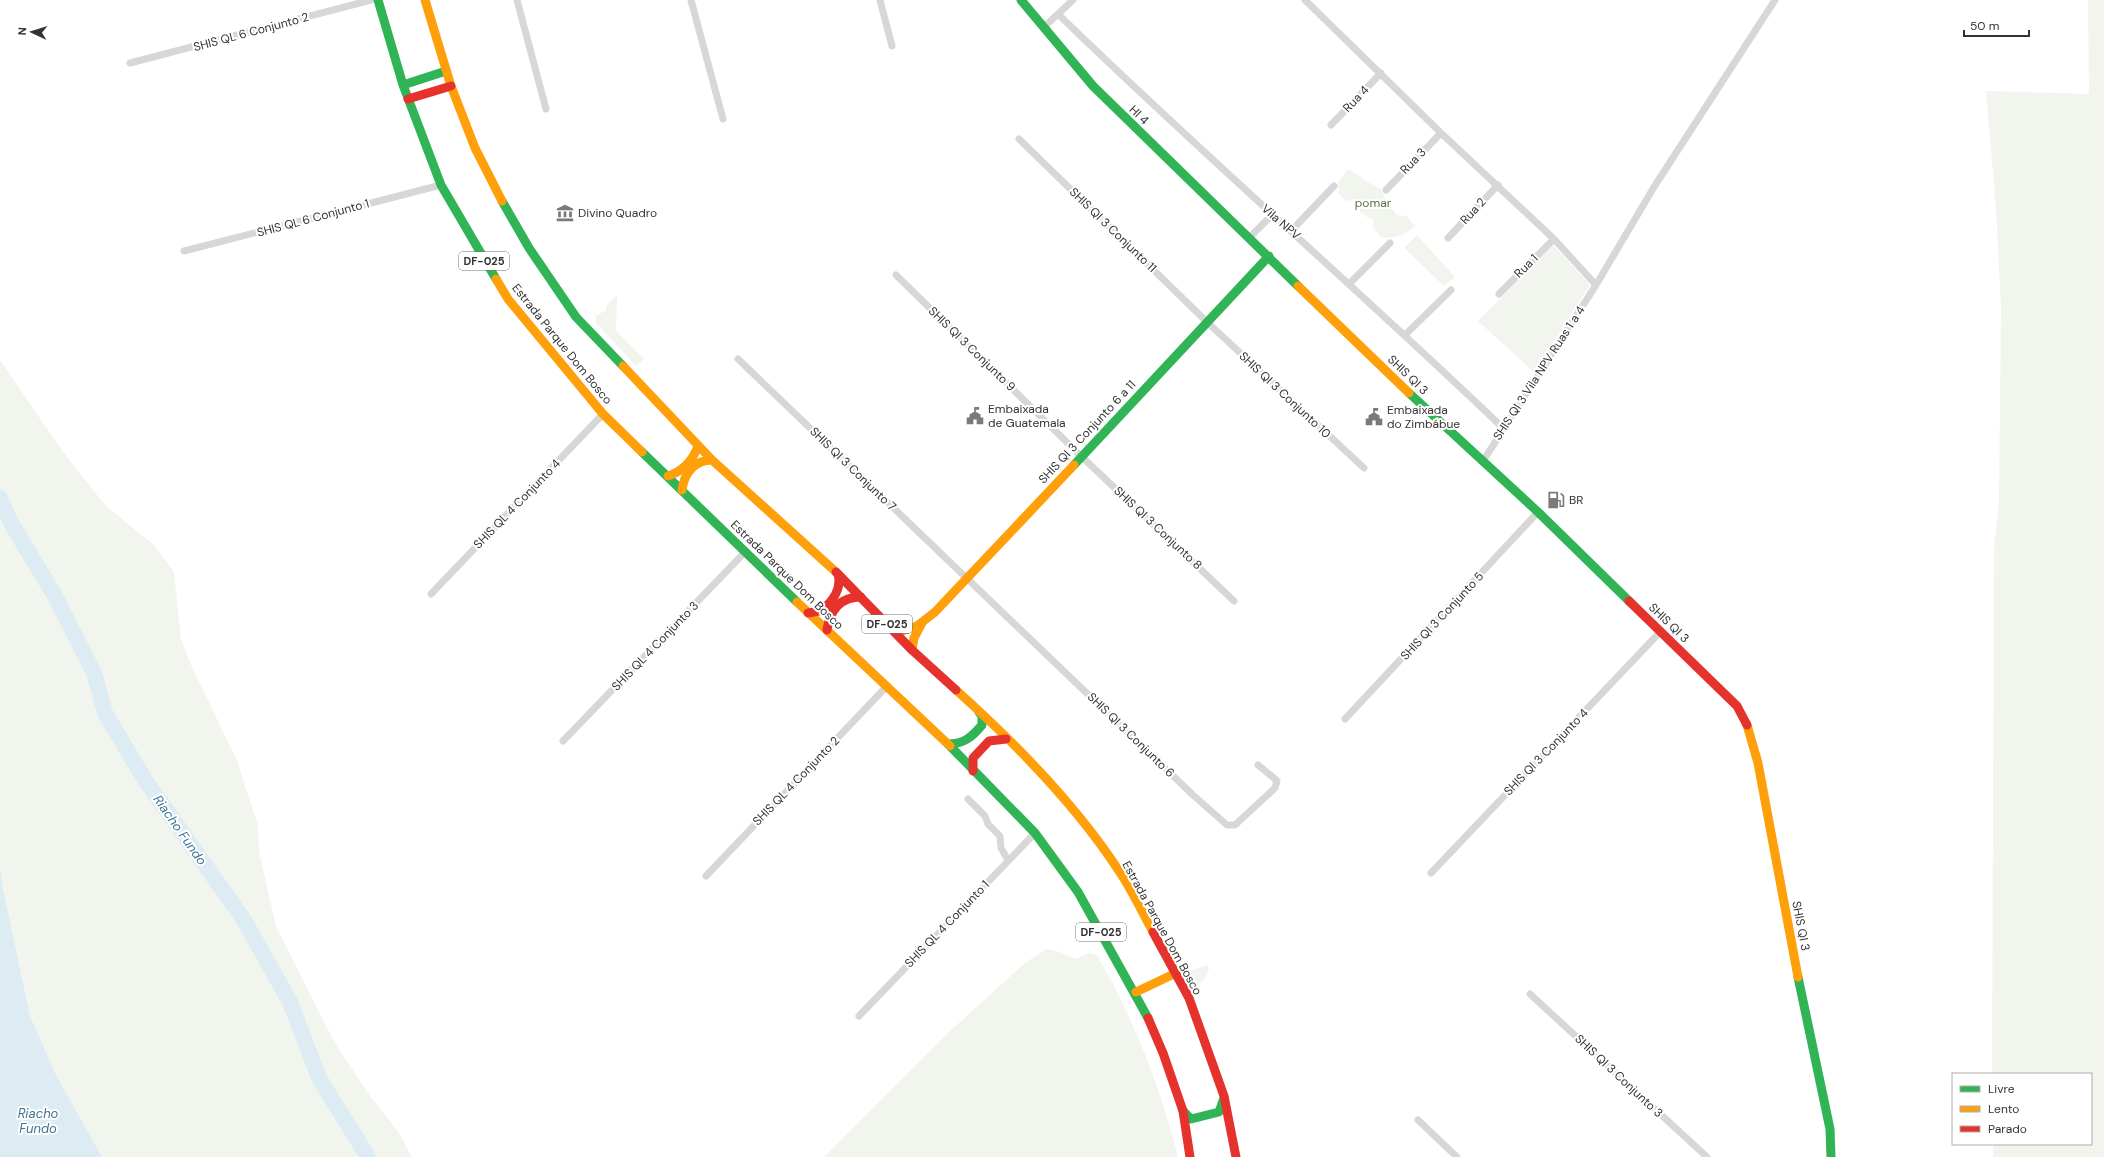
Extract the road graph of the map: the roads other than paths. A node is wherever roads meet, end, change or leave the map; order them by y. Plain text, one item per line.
1 (371, 0) edge
2 (378, 0) edge
3 (425, 0) edge
4 (517, 0) edge
5 (690, 0) edge
6 (880, 0) edge
7 (1021, 0) edge
8 (1073, 0) edge
9 (1305, 0) edge
10 (1775, 0) edge
11 (1059, 15) junction
12 (1043, 28) junction
13 (892, 46) dead end
14 (130, 63) dead end
15 (446, 71) junction
16 (1381, 73) junction
17 (403, 85) junction
18 (451, 86) junction
19 (408, 99) junction
20 (546, 109) dead end
21 (723, 118) dead end
22 (1331, 125) dead end
23 (1441, 133) junction
24 (1019, 138) dead end
25 (441, 184) junction
26 (1498, 185) junction
27 (1334, 186) dead end
28 (1386, 190) dead end
29 (1272, 215) junction
30 (1291, 231) junction
31 (1250, 238) junction
32 (1448, 238) dead end
33 (1554, 239) junction
34 (1390, 243) dead end
35 (184, 251) dead end
36 (1269, 256) junction
37 (896, 275) dead end
38 (1350, 283) junction
39 (1596, 285) junction
40 (1451, 290) dead end
41 (1499, 294) dead end
42 (1207, 322) junction
43 (1406, 334) junction
44 (738, 359) dead end
45 (603, 414) junction
46 (1503, 428) junction
47 (698, 446) junction
48 (1081, 456) junction
49 (712, 460) junction
50 (1483, 461) junction
51 (1364, 468) dead end
52 (668, 476) junction
53 (682, 490) junction
54 (1538, 512) junction
55 (746, 551) junction
56 (838, 574) junction
57 (968, 578) junction
58 (431, 594) dead end
59 (861, 597) junction
60 (1234, 601) dead end
61 (808, 613) junction
62 (922, 623) junction
63 (827, 630) junction
64 (1661, 631) junction
65 (896, 633) junction
66 (912, 650) junction
67 (887, 686) junction
68 (978, 710) junction
69 (1345, 719) dead end
70 (1006, 739) junction
71 (563, 741) dead end
72 (948, 744) junction
73 (1258, 765) dead end
74 (973, 771) junction
75 (968, 799) dead end
76 (1034, 833) junction
77 (1008, 860) junction
78 (1431, 873) dead end
79 (706, 876) dead end
80 (1176, 973) junction
81 (1136, 992) junction
82 (1530, 994) dead end
83 (859, 1016) dead end
84 (1224, 1096) junction
85 (1182, 1111) junction
86 (1418, 1120) dead end
87 (1190, 1157) edge
88 (1236, 1157) edge
89 (1457, 1157) edge
90 (1707, 1157) edge
91 (1831, 1157) edge

1 - 14 street, SHIS QL 6 Conjunto 2
2 - 17 main road, Estrada Parque Dom Bosco / DF-025
3 - 15 main road, Estrada Parque Dom Bosco / DF-025
4 - 20 street
5 - 21 street
6 - 13 street
7 - 12 main road, HI 4
8 - 11 street
9 - 16 street
10 - 39 street, SHIS QI 3 Vila NPV Ruas 1 a 4
11 - 12 street
11 - 29 street, Vila NPV
12 - 31 main road, HI 4
15 - 17 main road
15 - 18 main road, Estrada Parque Dom Bosco / DF-025
16 - 22 street, Rua 4
16 - 23 street
17 - 19 main road, Estrada Parque Dom Bosco / DF-025
18 - 19 main road
18 - 47 main road, Estrada Parque Dom Bosco / DF-025
19 - 25 main road, Estrada Parque Dom Bosco / DF-025
23 - 26 street
23 - 28 street, Rua 3
24 - 42 street, SHIS QI 3 Conjunto 11
25 - 35 street, SHIS QL 6 Conjunto 1
25 - 45 main road, Estrada Parque Dom Bosco / DF-025
26 - 32 street, Rua 2
26 - 33 street
27 - 30 street
29 - 30 street, Vila NPV
29 - 31 street
30 - 38 street, Vila NPV
31 - 36 main road, SHIS QI 3
33 - 39 street
33 - 41 street, Rua 1
34 - 38 street
36 - 42 main road, SHIS QI 3 Conjunto 6 a 11
36 - 50 main road, SHIS QI 3
37 - 48 street, SHIS QI 3 Conjunto 9
38 - 43 street, Vila NPV
39 - 46 street, SHIS QI 3 Vila NPV Ruas 1 a 4
40 - 43 street
42 - 48 main road, SHIS QI 3 Conjunto 6 a 11
42 - 51 street, SHIS QI 3 Conjunto 10
43 - 46 street, Vila NPV
44 - 57 street, SHIS QI 3 Conjunto 7
45 - 52 main road, Estrada Parque Dom Bosco / DF-025
45 - 58 street, SHIS QL 4 Conjunto 4
46 - 50 street, SHIS QI 3 Vila NPV Ruas 1 a 4
47 - 49 main road, Estrada Parque Dom Bosco / DF-025
47 - 52 main road
48 - 57 main road, SHIS QI 3 Conjunto 6 a 11
48 - 60 street, SHIS QI 3 Conjunto 8
49 - 53 main road
49 - 56 main road, Estrada Parque Dom Bosco / DF-025
50 - 54 main road, SHIS QI 3
52 - 53 main road, Estrada Parque Dom Bosco / DF-025
53 - 55 main road, Estrada Parque Dom Bosco / DF-025
54 - 64 main road, SHIS QI 3
54 - 69 street, SHIS QI 3 Conjunto 5
55 - 61 main road, Estrada Parque Dom Bosco / DF-025
55 - 71 street, SHIS QL 4 Conjunto 3
56 - 59 main road, Estrada Parque Dom Bosco / DF-025
56 - 61 main road
57 - 62 main road, SHIS QI 3 Conjunto 6 a 11
57 - 73 street, SHIS QI 3 Conjunto 6
59 - 63 main road
59 - 65 main road, Estrada Parque Dom Bosco / DF-025
61 - 63 main road, Estrada Parque Dom Bosco / DF-025
62 - 65 main road, SHIS QI 3 Conjunto 6 a 11
62 - 66 main road, SHIS QI 3 Conjunto 6 a 11
63 - 67 main road, Estrada Parque Dom Bosco / DF-025
64 - 78 street, SHIS QI 3 Conjunto 4
64 - 91 main road, SHIS QI 3
65 - 66 main road, Estrada Parque Dom Bosco / DF-025
66 - 68 main road, Estrada Parque Dom Bosco / DF-025
67 - 72 main road, Estrada Parque Dom Bosco / DF-025
67 - 79 street, SHIS QL 4 Conjunto 2
68 - 70 main road, Estrada Parque Dom Bosco / DF-025
68 - 72 main road
70 - 74 main road
70 - 80 main road, Estrada Parque Dom Bosco / DF-025
72 - 74 main road, Estrada Parque Dom Bosco / DF-025
74 - 76 main road, Estrada Parque Dom Bosco / DF-025
75 - 77 street
76 - 77 street, SHIS QL 4 Conjunto 1
76 - 81 main road, Estrada Parque Dom Bosco / DF-025
77 - 83 street, SHIS QL 4 Conjunto 1
80 - 81 main road
80 - 84 main road, Estrada Parque Dom Bosco / DF-025
81 - 85 main road, Estrada Parque Dom Bosco / DF-025
82 - 90 street, SHIS QI 3 Conjunto 3
84 - 85 main road
84 - 88 main road, Estrada Parque Dom Bosco / DF-025
85 - 87 main road, Estrada Parque Dom Bosco / DF-025
86 - 89 street

